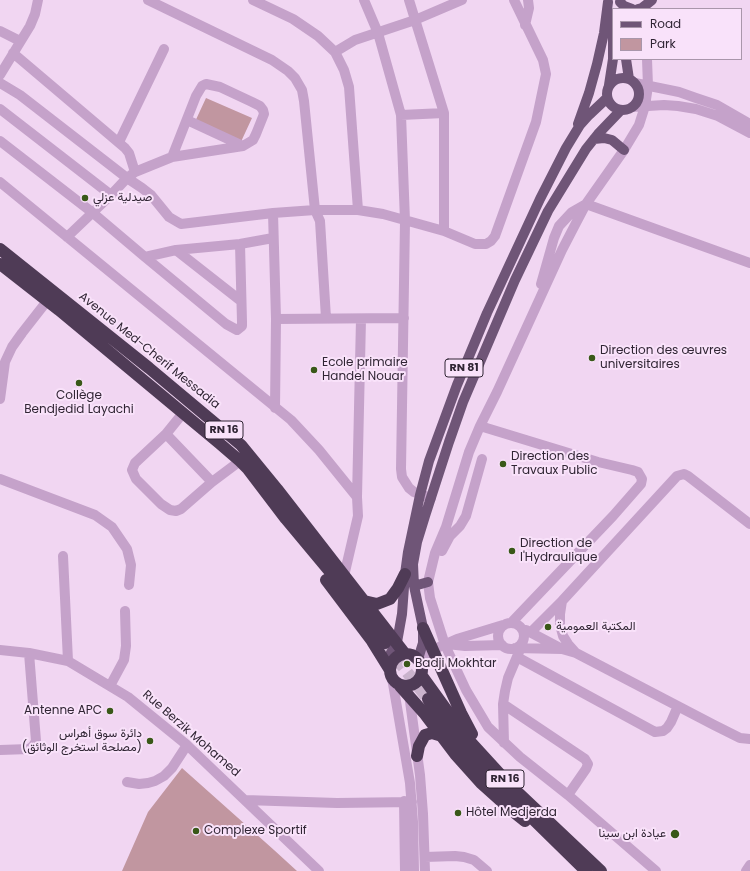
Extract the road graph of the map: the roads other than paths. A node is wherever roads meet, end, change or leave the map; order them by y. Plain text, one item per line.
1 (38, 0) edge
2 (148, 0) edge
3 (253, 0) edge
4 (364, 0) edge
5 (409, 0) edge
6 (462, 0) edge
7 (514, 0) edge
8 (528, 0) edge
9 (652, 0) edge
10 (607, 1) edge
11 (620, 4) edge
12 (629, 8) edge
13 (642, 8) edge
14 (415, 20) junction
15 (525, 25) junction
16 (612, 30) edge
17 (0, 31) edge
18 (378, 33) junction
19 (20, 41) junction
20 (164, 49) dead end
21 (335, 52) junction
22 (14, 53) junction
23 (612, 60) edge
24 (626, 60) edge
25 (647, 60) edge
26 (0, 75) edge
27 (632, 81) junction
28 (0, 83) edge
29 (609, 85) junction
30 (648, 86) junction
31 (607, 98) junction
32 (645, 106) junction
33 (632, 107) junction
34 (0, 109) edge
35 (621, 110) junction
36 (444, 113) junction
37 (401, 115) junction
38 (187, 120) junction
39 (750, 124) edge
40 (750, 132) edge
41 (573, 136) junction
42 (594, 139) junction
43 (0, 141) edge
44 (119, 142) junction
45 (243, 146) junction
46 (624, 150) junction
47 (172, 158) junction
48 (131, 175) junction
49 (0, 182) edge
50 (111, 195) junction
51 (586, 204) junction
52 (315, 210) junction
53 (358, 210) junction
54 (93, 213) junction
55 (273, 213) junction
56 (405, 221) junction
57 (444, 231) junction
58 (67, 237) junction
59 (273, 238) junction
60 (240, 244) junction
61 (0, 249) edge
62 (176, 250) junction
63 (145, 257) junction
64 (750, 263) edge
65 (0, 264) edge
66 (47, 301) junction
67 (241, 301) junction
68 (326, 318) junction
69 (361, 318) junction
70 (404, 318) junction
71 (276, 320) junction
72 (3, 362) edge
73 (0, 399) edge
74 (275, 408) junction
75 (183, 413) junction
76 (480, 426) junction
77 (166, 434) junction
78 (482, 459) dead end
79 (240, 461) junction
80 (0, 479) edge
81 (212, 482) junction
82 (420, 495) junction
83 (357, 497) junction
84 (455, 497) junction
85 (431, 498) junction
86 (466, 516) junction
87 (286, 519) junction
88 (750, 524) edge
89 (446, 527) junction
90 (63, 556) dead end
91 (405, 574) junction
92 (344, 576) junction
93 (129, 585) dead end
94 (414, 586) junction
95 (428, 586) junction
96 (364, 601) junction
97 (562, 601) junction
98 (125, 611) dead end
99 (507, 624) junction
100 (423, 628) junction
101 (526, 631) junction
102 (391, 643) junction
103 (446, 644) junction
104 (502, 645) junction
105 (562, 649) junction
106 (0, 650) edge
107 (432, 651) junction
108 (517, 651) junction
109 (29, 653) junction
110 (576, 653) junction
111 (405, 654) junction
112 (68, 661) junction
113 (421, 667) junction
114 (397, 680) junction
115 (110, 686) junction
116 (428, 699) tunnel mouth
117 (503, 704) junction
118 (678, 706) junction
119 (442, 736) junction
120 (750, 739) edge
121 (504, 743) junction
122 (187, 745) junction
123 (0, 750) edge
124 (418, 756) junction
125 (493, 765) junction
126 (127, 782) dead end
127 (568, 795) junction
128 (245, 800) junction
129 (408, 802) junction
130 (551, 837) junction
131 (424, 857) junction
132 (750, 865) edge
133 (319, 871) edge
134 (405, 871) edge
135 (414, 871) edge
136 (425, 871) edge
137 (487, 871) edge
138 (586, 871) edge
139 (601, 871) edge
140 (656, 871) edge
141 (746, 871) edge

1 - 19 street
2 - 52 street
3 - 21 street
4 - 18 street
5 - 14 street
6 - 14 street
7 - 15 street
8 - 15 street
9 - 13 main road
10 - 16 main road, RN 81
10 - 41 main road, RN 81
11 - 12 main road
14 - 18 street
14 - 36 street
15 - 57 street
17 - 19 street
18 - 21 street
18 - 37 street
19 - 22 street
20 - 44 street
21 - 53 street
22 - 26 street
22 - 44 street
23 - 29 main road, RN 81
24 - 27 main road
25 - 30 street
27 - 29 main road
27 - 30 street
27 - 33 main road
28 - 48 street
29 - 31 main road
30 - 32 street
30 - 39 street
31 - 35 main road
31 - 41 main road, RN 81
32 - 33 street
32 - 40 street
32 - 46 street
33 - 35 main road
34 - 50 street
35 - 42 main road, RN 81
36 - 37 street
36 - 57 street
37 - 56 street
38 - 45 street
38 - 45 street
38 - 47 street
41 - 82 main road, RN 81
42 - 46 main road
42 - 85 main road, RN 81
43 - 54 street
44 - 48 street
45 - 47 street
46 - 51 street
47 - 48 street
48 - 50 street
48 - 55 street
49 - 58 street
50 - 54 street
51 - 64 street
51 - 76 street
52 - 53 street
52 - 55 street
52 - 68 street
53 - 56 street
54 - 58 street
54 - 63 street
55 - 59 street
56 - 57 street
56 - 70 street
58 - 74 street
59 - 60 street
59 - 71 street
60 - 62 street
60 - 67 street
61 - 92 highway, Avenue Med-Cherif Messadia / RN 16
62 - 63 street
62 - 67 street
63 - 67 street
65 - 66 highway, Avenue Med-Cherif Messadia / RN 16
66 - 72 street
66 - 75 highway, Avenue Med-Cherif Messadia / RN 16
68 - 69 street
68 - 71 street
69 - 70 street
69 - 83 street
70 - 82 street
71 - 74 street
72 - 73 street
74 - 83 street
75 - 77 street
75 - 79 highway, Avenue Med-Cherif Messadia / RN 16
76 - 84 street
76 - 99 street
77 - 81 street
77 - 81 street
78 - 86 street
79 - 81 street
79 - 87 highway, Avenue Med-Cherif Messadia / RN 16
80 - 93 street
82 - 85 street
82 - 91 main road, RN 81
83 - 92 street
84 - 86 street
84 - 89 street
85 - 94 main road, RN 81
86 - 89 street
86 - 95 street
87 - 102 highway, RN 16
87 - 114 highway
88 - 97 street
89 - 95 street
90 - 112 street
91 - 96 highway
91 - 102 main road, RN 81
92 - 96 highway, Avenue Med-Cherif Messadia / RN 16
94 - 95 main road
94 - 100 main road, RN 81
95 - 103 street
96 - 102 highway, Avenue Med-Cherif Messadia / RN 16
97 - 101 street
97 - 110 street
98 - 115 street
99 - 101 street
99 - 103 street
99 - 104 street
100 - 107 highway
100 - 113 main road, RN 81
101 - 105 street
101 - 108 street
102 - 111 highway, Avenue Med-Cherif Messadia / RN 16
102 - 114 main road, RN 81
103 - 104 street
103 - 107 street
103 - 121 street
104 - 108 street
105 - 108 street
105 - 110 street
106 - 109 street, Rue Berzik Mohamed
107 - 113 street
107 - 125 highway
108 - 117 street
108 - 118 street
109 - 112 street, Rue Berzik Mohamed
109 - 123 street
110 - 118 street
111 - 113 highway
111 - 114 highway
112 - 115 street, Rue Berzik Mohamed
113 - 114 highway
113 - 125 highway, RN 16
114 - 119 highway
114 - 124 street
114 - 129 street
115 - 122 street, Rue Berzik Mohamed
116 - 130 highway, RN 16
117 - 121 street
117 - 127 street
118 - 120 street
119 - 124 highway
119 - 130 highway
121 - 127 street
122 - 126 street
122 - 128 street, Rue Berzik Mohamed
124 - 131 street
125 - 139 highway, RN 16
127 - 140 street
128 - 129 street
128 - 133 street, Rue Berzik Mohamed
129 - 134 street
129 - 135 street
130 - 138 highway, RN 16
131 - 136 street
131 - 137 street
132 - 141 street

